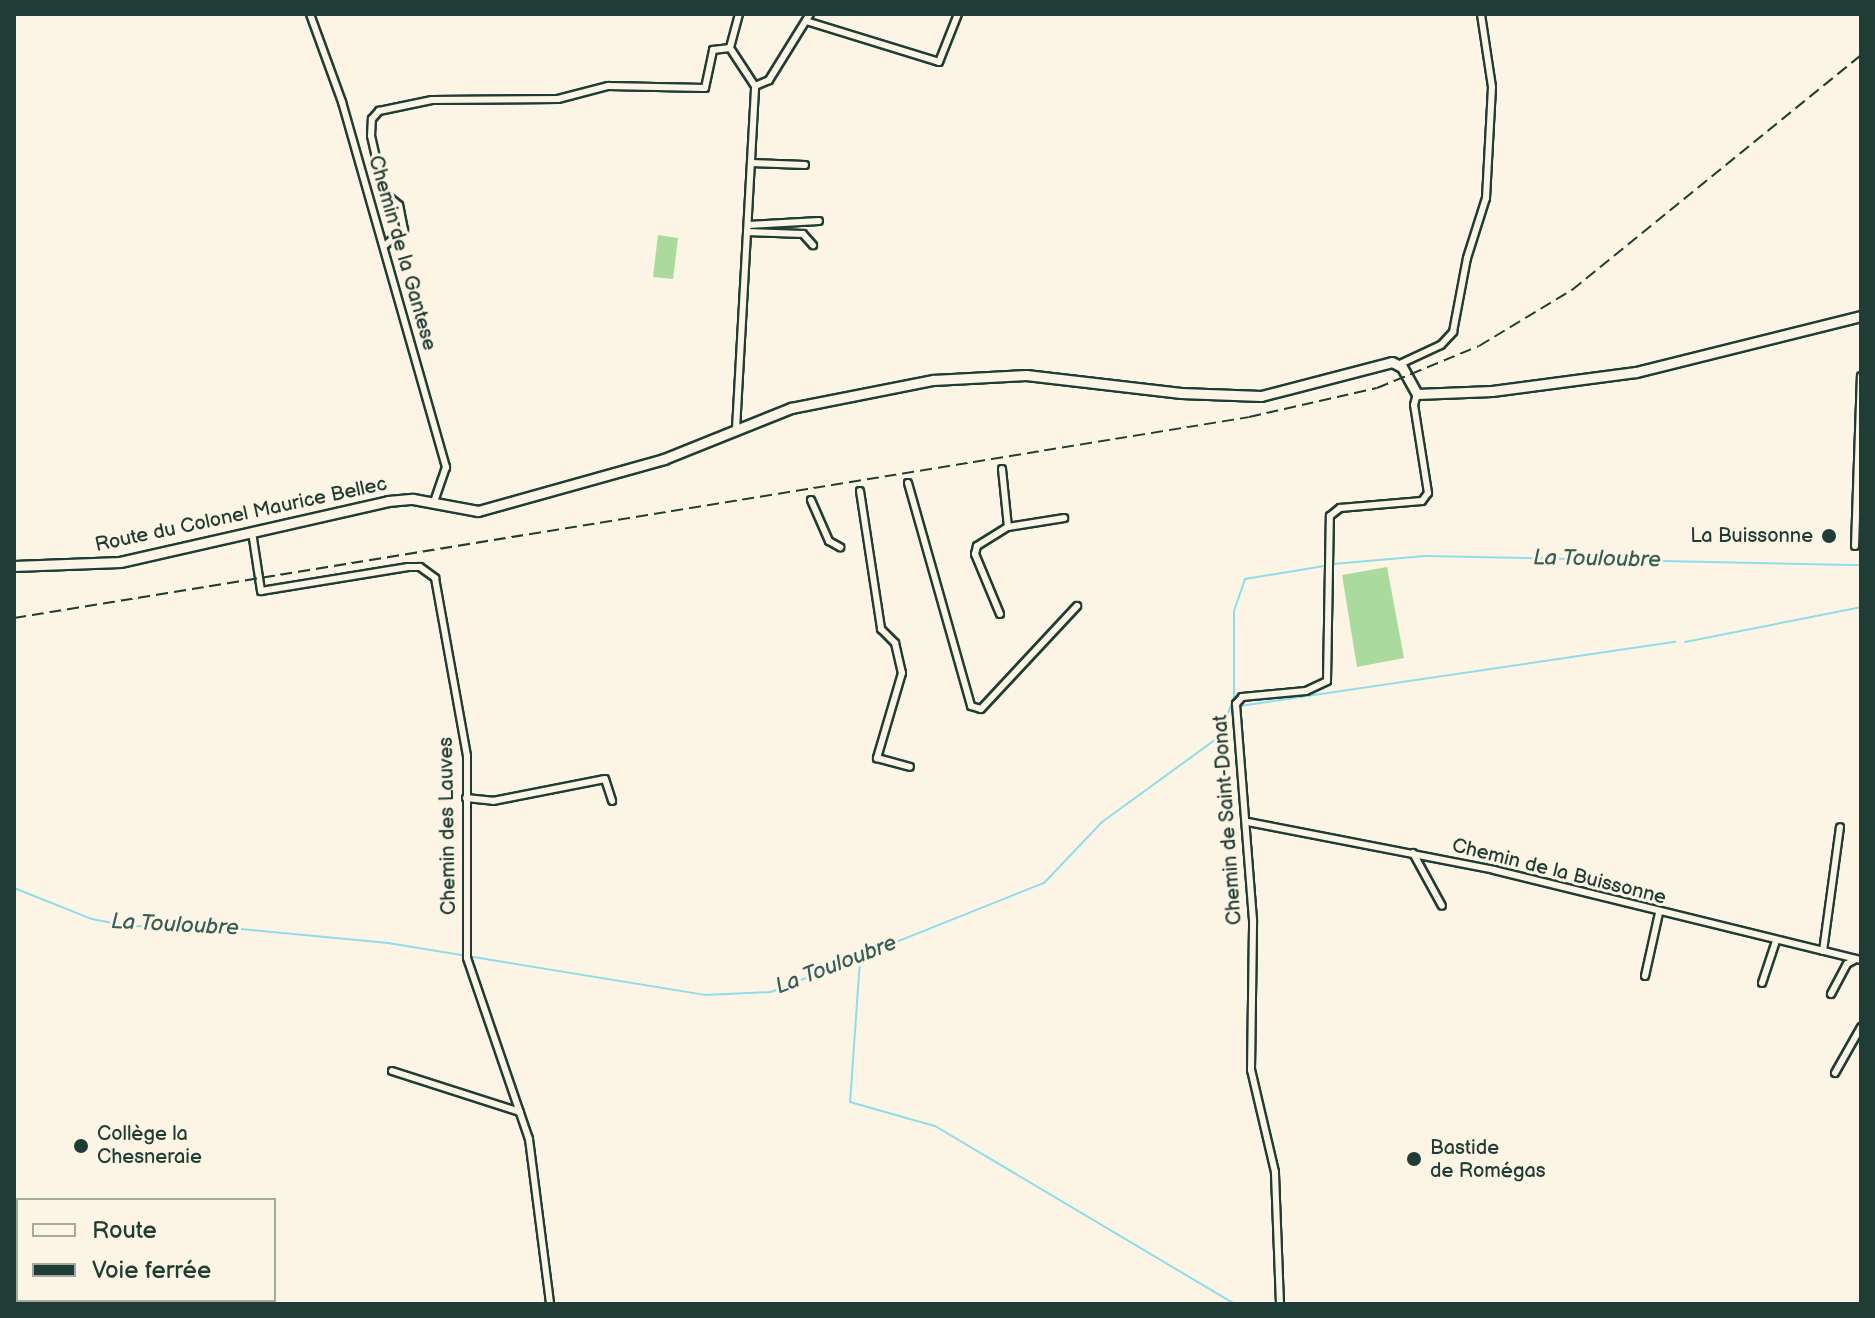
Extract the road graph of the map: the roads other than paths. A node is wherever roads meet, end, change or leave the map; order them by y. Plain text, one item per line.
1 (310, 14) edge
2 (739, 14) edge
3 (810, 14) edge
4 (958, 14) edge
5 (1481, 14) edge
6 (806, 21) junction
7 (730, 48) junction
8 (755, 86) junction
9 (751, 163) junction
10 (805, 165) dead end
11 (819, 221) dead end
12 (748, 228) junction
13 (813, 245) dead end
14 (384, 246) junction
15 (1861, 316) edge
16 (1400, 364) junction
17 (1861, 376) edge
18 (1417, 394) junction
19 (736, 429) junction
20 (1002, 469) dead end
21 (908, 483) dead end
22 (860, 491) dead end
23 (811, 500) dead end
24 (434, 502) junction
25 (1064, 518) dead end
26 (1008, 527) junction
27 (252, 532) junction
28 (1855, 546) dead end
29 (840, 547) dead end
30 (14, 566) edge
31 (1077, 606) dead end
32 (1000, 614) dead end
33 (910, 767) dead end
34 (466, 798) junction
35 (612, 801) dead end
36 (1248, 822) junction
37 (1840, 827) dead end
38 (1413, 853) junction
39 (1442, 906) dead end
40 (1659, 913) junction
41 (1776, 941) junction
42 (1823, 951) junction
43 (1859, 960) edge
44 (1645, 976) dead end
45 (1762, 983) dead end
46 (1831, 994) dead end
47 (1861, 1027) edge
48 (392, 1071) dead end
49 (1835, 1073) dead end
50 (520, 1112) junction
51 (550, 1304) edge
52 (1280, 1304) edge

1 - 14 street, Chemin de la Gantese
2 - 7 street
3 - 6 street
4 - 6 street
5 - 16 street
6 - 8 street
7 - 8 street
7 - 14 street
8 - 9 street
9 - 10 street
9 - 12 street
11 - 12 street
12 - 13 street
12 - 19 street
14 - 24 street, Chemin de la Gantese
15 - 18 main road
16 - 18 main road
16 - 19 main road, Route du Colonel Maurice Bellec
17 - 28 street
18 - 36 street, Chemin de Saint-Donat
19 - 24 main road, Route du Colonel Maurice Bellec
20 - 26 street
21 - 31 street
22 - 33 street
23 - 29 street
24 - 27 main road, Route du Colonel Maurice Bellec
25 - 26 street
26 - 32 street
27 - 30 main road, Route du Colonel Maurice Bellec
27 - 34 street, Chemin des Lauves
34 - 35 street
34 - 50 street, Chemin des Lauves
36 - 38 street, Chemin de la Buissonne
36 - 52 street, Chemin de Saint-Donat
37 - 42 street
38 - 39 street
38 - 40 street, Chemin de la Buissonne
40 - 41 street, Chemin de la Buissonne
40 - 44 street
41 - 42 street, Chemin de la Buissonne
41 - 45 street
42 - 43 street, Chemin de la Buissonne
43 - 46 street
47 - 49 street
48 - 50 street
50 - 51 street, Chemin des Lauves

